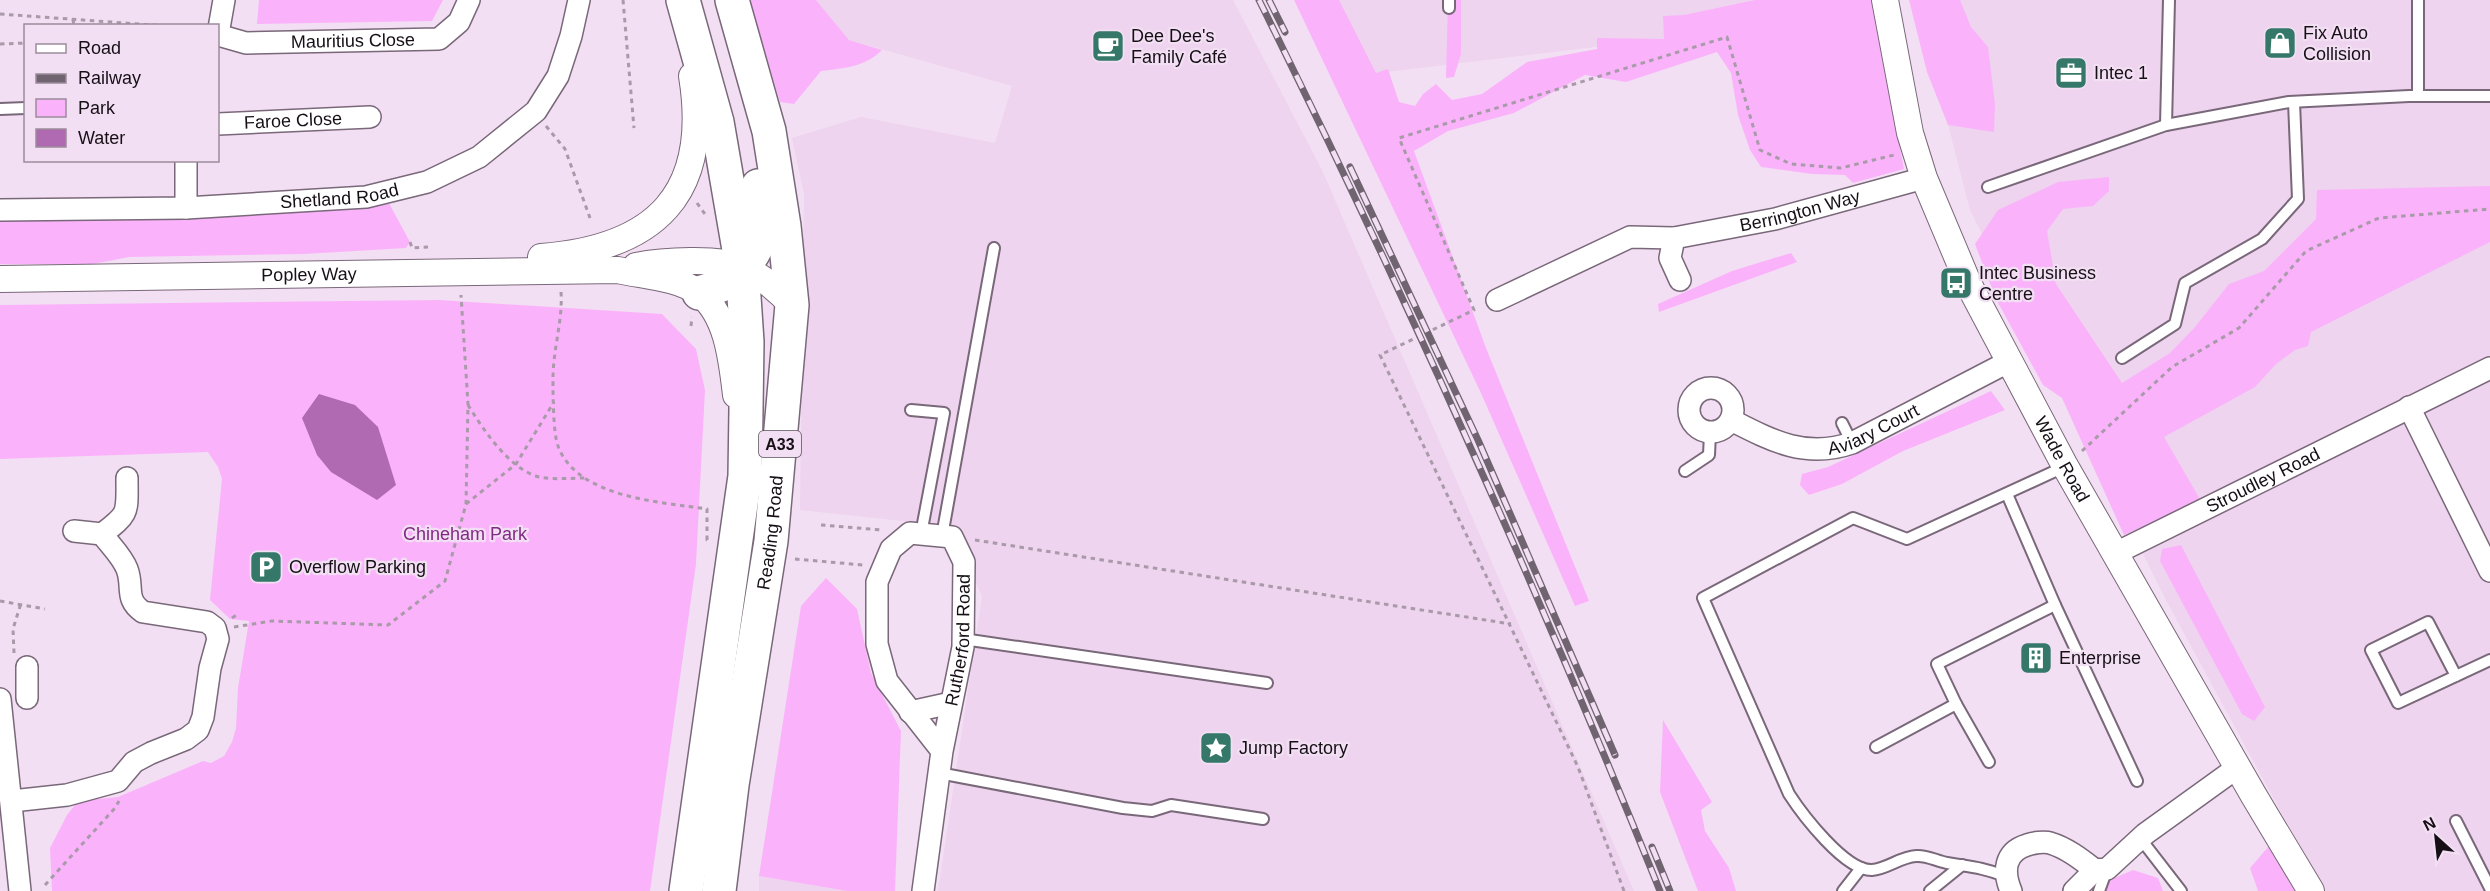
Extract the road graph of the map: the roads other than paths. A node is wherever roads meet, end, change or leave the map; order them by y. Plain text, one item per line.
1 (224, 0) edge
2 (469, 0) edge
3 (579, 0) edge
4 (732, 0) edge
5 (1885, 0) edge
6 (2169, 0) edge
7 (2418, 0) edge
8 (695, 4) edge
9 (219, 28) edge
10 (219, 34) edge
11 (2418, 96) junction
12 (2490, 96) edge
13 (2294, 102) junction
14 (24, 108) edge
15 (0, 109) edge
16 (370, 117) dead end
17 (219, 124) edge
18 (2166, 125) junction
19 (186, 162) edge
20 (1924, 178) junction
21 (1988, 188) dead end
22 (186, 208) junction
23 (0, 210) edge
24 (1674, 238) junction
25 (994, 248) dead end
26 (742, 267) junction
27 (618, 270) junction
28 (0, 279) edge
29 (1680, 279) dead end
30 (465, 281) junction
31 (699, 293) junction
32 (1497, 300) dead end
33 (792, 305) junction
34 (2122, 358) dead end
35 (2008, 362) junction
36 (2490, 368) edge
37 (2409, 407) junction
38 (911, 410) dead end
39 (1731, 420) junction
40 (1842, 423) dead end
41 (1710, 432) junction
42 (1852, 442) junction
43 (2065, 466) junction
44 (1685, 471) dead end
45 (745, 476) junction
46 (127, 478) dead end
47 (2007, 494) junction
48 (75, 531) dead end
49 (102, 534) junction
50 (932, 535) junction
51 (2116, 553) junction
52 (2490, 571) edge
53 (2055, 605) junction
54 (963, 639) junction
55 (2490, 660) edge
56 (21, 663) road end
57 (2456, 676) junction
58 (1267, 683) dead end
59 (0, 691) edge
60 (0, 699) edge
61 (951, 703) junction
62 (1956, 704) junction
63 (0, 707) edge
64 (910, 712) junction
65 (1876, 747) dead end
66 (942, 751) junction
67 (1989, 762) dead end
68 (2238, 767) junction
69 (939, 773) junction
70 (2137, 781) dead end
71 (12, 801) junction
72 (1263, 819) dead end
73 (2456, 821) dead end
74 (2140, 838) junction
75 (1962, 865) junction
76 (1861, 868) junction
77 (2100, 877) edge
78 (2008, 884) edge
79 (2490, 888) edge
80 (20, 891) edge
81 (686, 891) edge
82 (719, 891) edge
83 (923, 891) edge
84 (1843, 891) edge
85 (1930, 891) edge
86 (2074, 891) edge
87 (2181, 891) edge
88 (2311, 891) edge

1 - 9 street
2 - 10 street, Mauritius Close
3 - 22 street, Shetland Road
4 - 33 highway, Reading Road / A33
5 - 20 street, Wade Road
6 - 18 lane
7 - 11 lane
8 - 26 highway, Reading Road / A33
8 - 30 street
11 - 12 lane
11 - 13 lane
13 - 18 lane
13 - 34 lane
14 - 15 lane
16 - 17 street, Faroe Close
18 - 21 lane
19 - 22 street
20 - 24 street, Berrington Way
20 - 35 street, Wade Road
22 - 23 street, Shetland Road
24 - 29 street
24 - 32 street, Berrington Way
25 - 50 lane
26 - 27 street, Popley Way
26 - 31 highway
26 - 33 street, Popley Way
26 - 45 highway, Reading Road / A33
27 - 30 street, Popley Way
27 - 31 street, Popley Way
28 - 30 street, Popley Way
31 - 45 street
33 - 82 highway, Reading Road / A33
35 - 42 street, Aviary Court
35 - 43 street, Wade Road
36 - 37 street, Stroudley Road
37 - 51 street, Stroudley Road
37 - 52 street
38 - 50 lane
39 - 41 street
39 - 41 street
39 - 42 street, Aviary Court
40 - 42 lane
41 - 44 lane
43 - 47 lane
43 - 51 street, Wade Road
45 - 81 highway, Reading Road / A33
46 - 49 street
47 - 53 lane
47 - 76 lane
48 - 49 street
49 - 71 street
50 - 54 street, Rutherford Road
50 - 64 street, Rutherford Road
51 - 68 street, Wade Road
53 - 62 lane
53 - 70 lane
54 - 58 lane
54 - 61 street, Rutherford Road
55 - 57 lane
56 - 59 street
57 - 57 lane
60 - 63 street
61 - 64 street
61 - 66 street, Rutherford Road
62 - 65 lane
62 - 67 lane
63 - 71 street
64 - 66 street, Rutherford Road
66 - 69 street, Rutherford Road
68 - 74 street
68 - 88 street, Wade Road
69 - 72 lane
69 - 83 street, Rutherford Road
71 - 80 street
73 - 79 lane
74 - 77 street
74 - 87 lane
75 - 76 lane
75 - 78 lane
75 - 85 lane
76 - 84 lane
77 - 78 street
77 - 86 street

